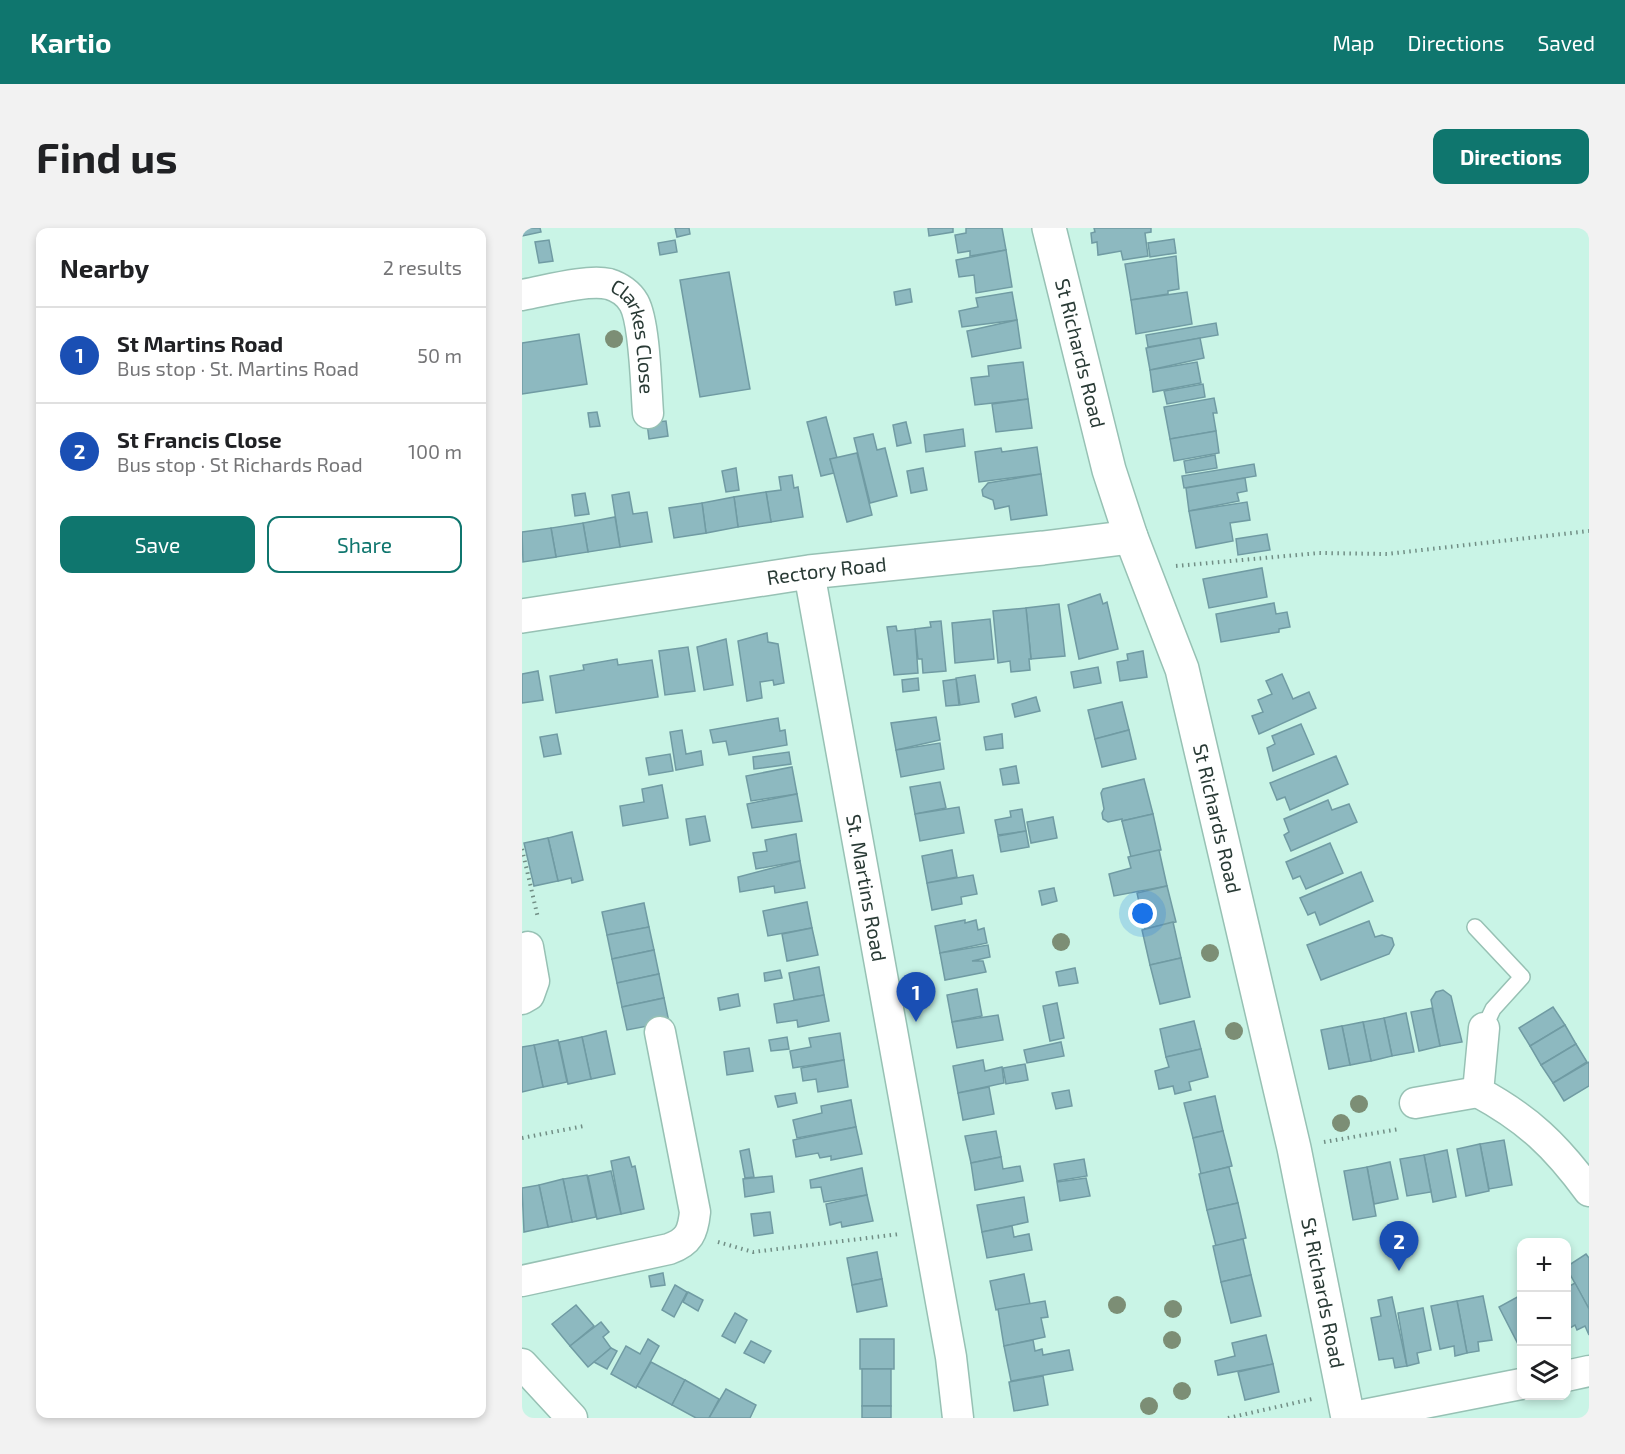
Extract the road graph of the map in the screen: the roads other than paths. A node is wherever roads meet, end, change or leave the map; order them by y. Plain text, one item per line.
1 (1049, 228) edge
2 (522, 295) edge
3 (648, 413) dead end
4 (1131, 537) junction
5 (809, 572) junction
6 (522, 616) edge
7 (1475, 927) dead end
8 (528, 947) dead end
9 (522, 999) edge
10 (1484, 1028) joint
11 (660, 1032) dead end
12 (1478, 1092) junction
13 (1415, 1103) road end
14 (1589, 1191) edge
15 (522, 1281) edge
16 (522, 1364) edge
17 (1589, 1371) edge
18 (1571, 1375) edge
19 (1517, 1385) edge
20 (572, 1418) edge
21 (958, 1418) edge
22 (1348, 1418) edge

1 - 4 street, St Richards Road
2 - 3 street, Clarkes Close
4 - 5 street, Rectory Road
4 - 22 street, St Richards Road
5 - 6 street, Rectory Road
5 - 21 street, St. Martins Road
7 - 10 lane
8 - 9 street
10 - 12 street
11 - 15 street
12 - 13 street
12 - 14 street
16 - 20 street
17 - 18 street
19 - 22 street

